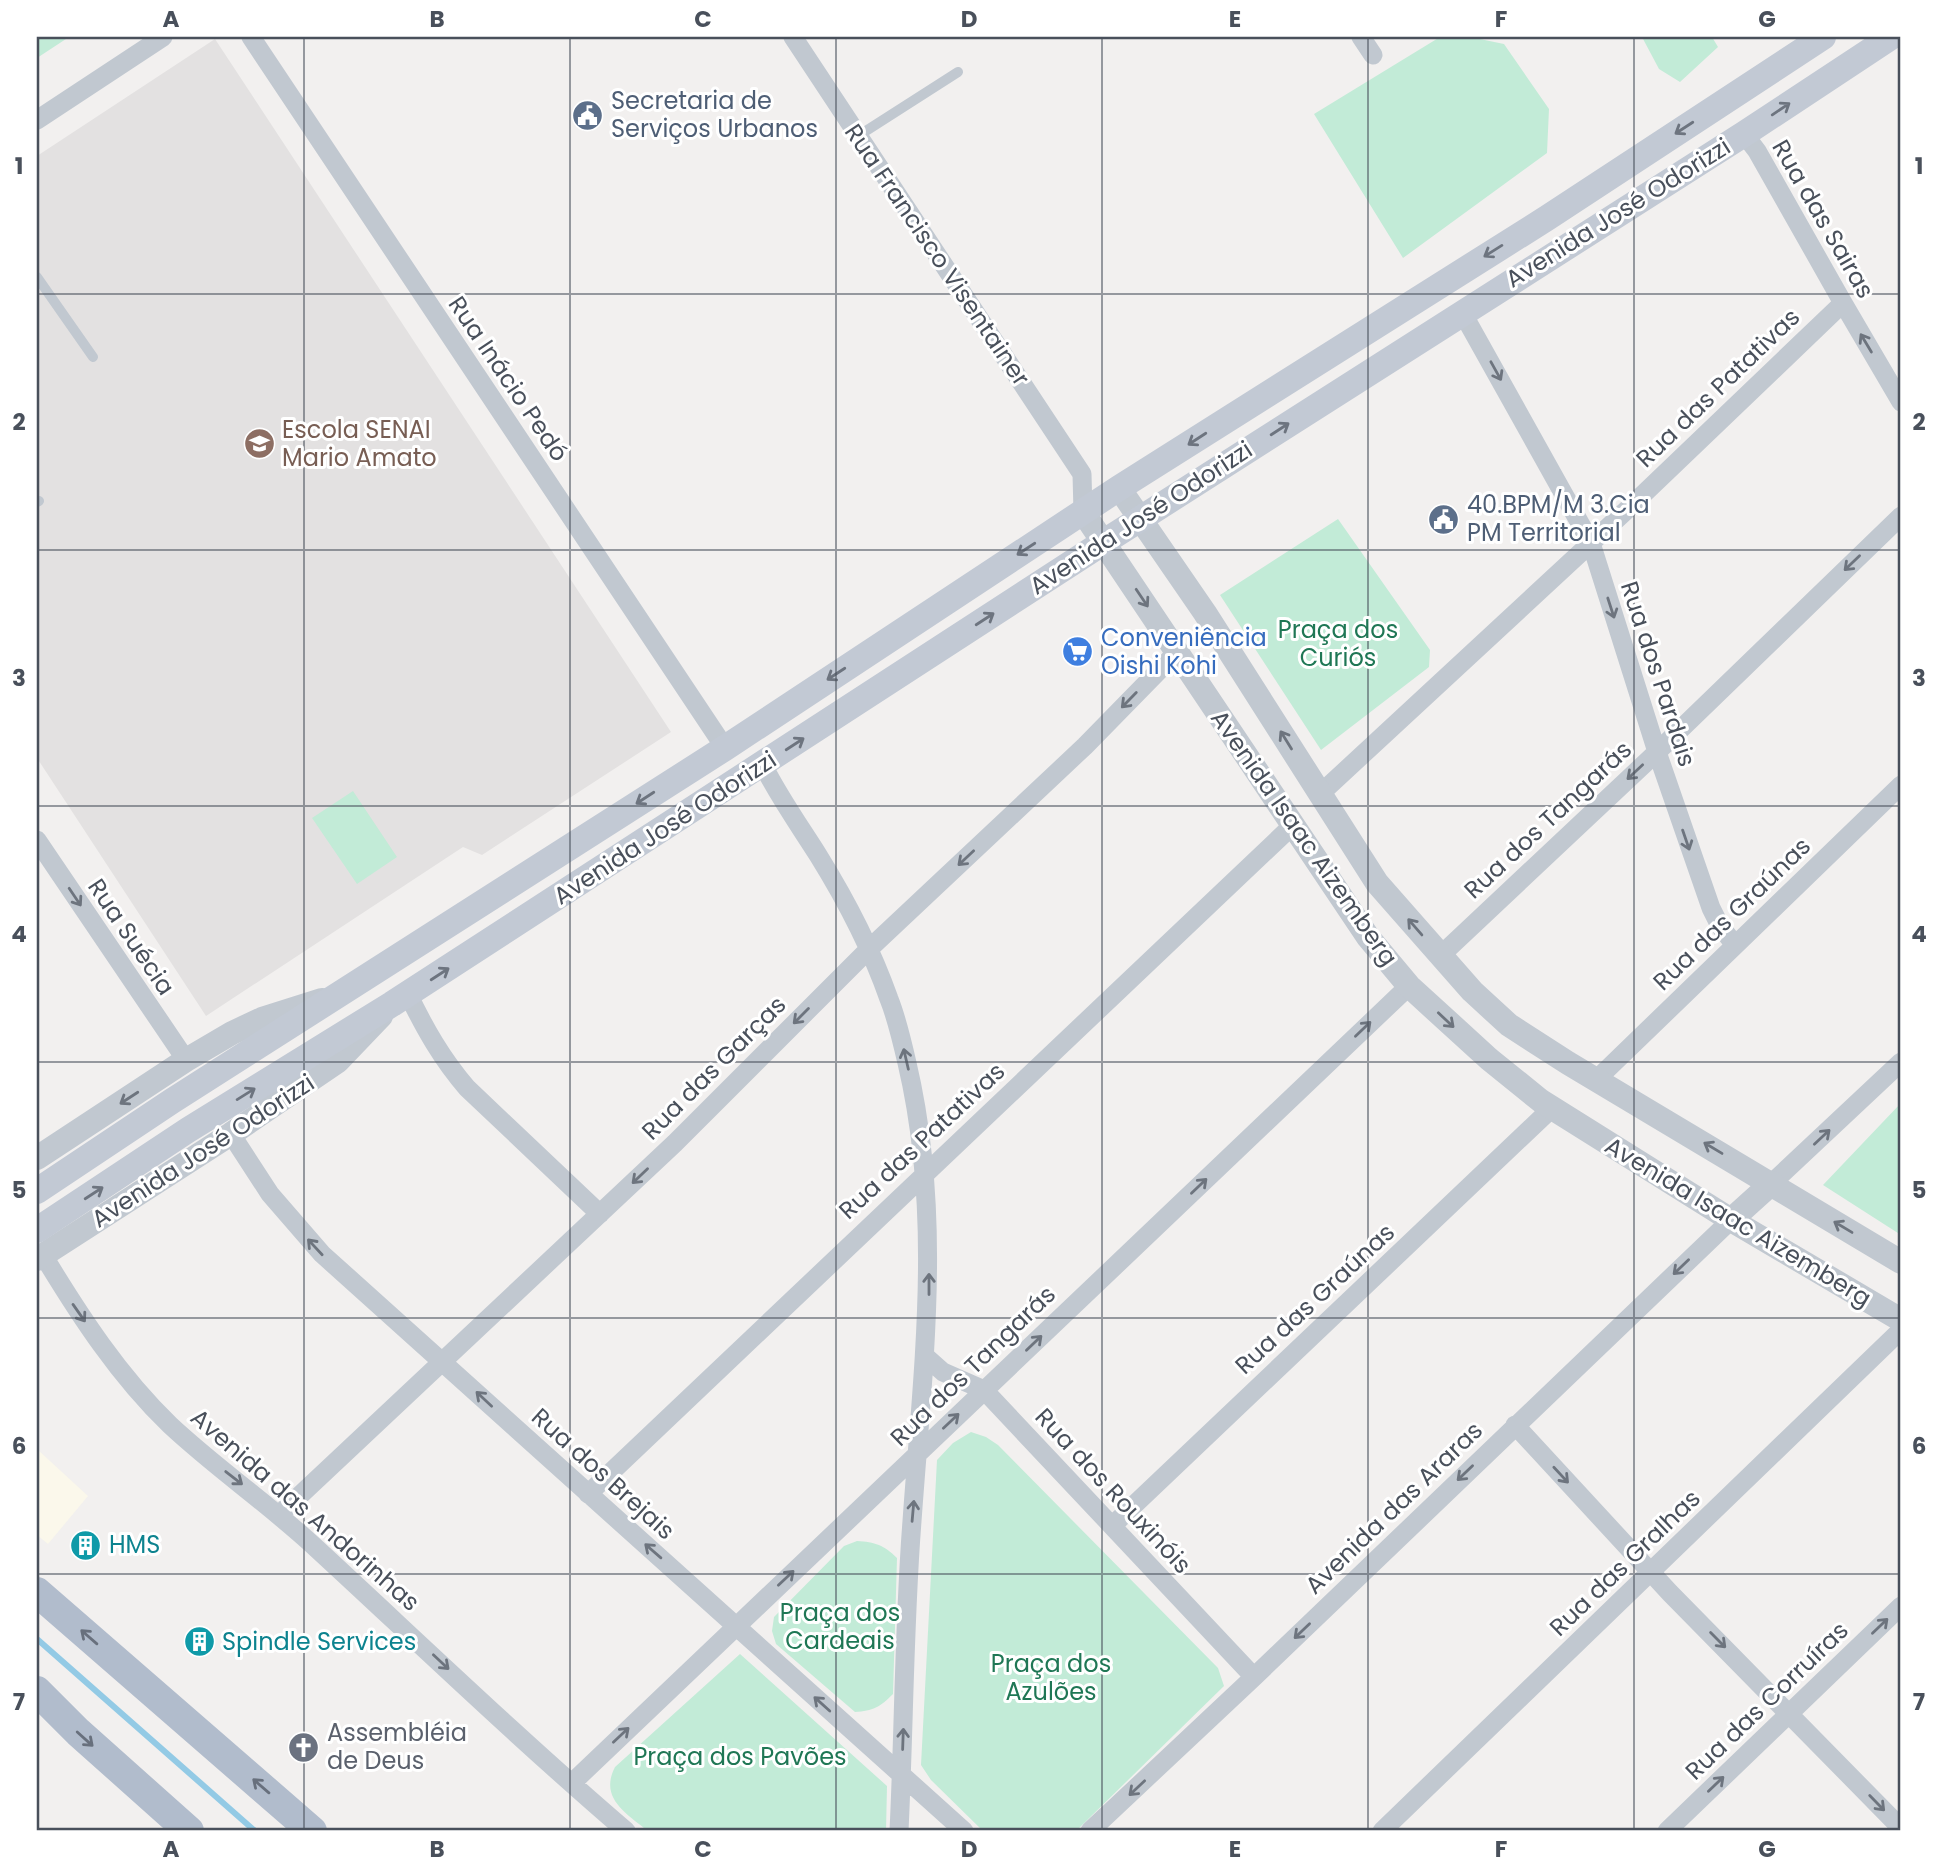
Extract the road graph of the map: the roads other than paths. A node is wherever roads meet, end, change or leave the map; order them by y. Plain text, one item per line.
1 (163, 37) edge
2 (251, 37) edge
3 (1361, 37) edge
4 (1823, 37) edge
5 (1891, 37) edge
6 (795, 38) edge
7 (1373, 55) dead end
8 (958, 72) dead end
9 (37, 120) edge
10 (1744, 134) junction
11 (858, 136) junction
12 (37, 277) edge
13 (1843, 303) junction
14 (1462, 312) junction
15 (93, 357) dead end
16 (1901, 402) edge
17 (1082, 474) junction
18 (1119, 488) junction
19 (1083, 512) junction
20 (1901, 516) edge
21 (1140, 519) junction
22 (1104, 542) junction
23 (1591, 543) junction
24 (1177, 652) junction
25 (725, 748) junction
26 (1657, 752) junction
27 (763, 765) junction
28 (1901, 785) edge
29 (1320, 794) junction
30 (1292, 826) junction
31 (37, 840) edge
32 (1735, 945) junction
33 (869, 949) junction
34 (1440, 956) junction
35 (1409, 986) junction
36 (337, 995) junction
37 (400, 999) junction
38 (186, 1060) junction
39 (1901, 1062) edge
40 (1597, 1079) junction
41 (1552, 1108) junction
42 (231, 1134) junction
43 (37, 1158) edge
44 (925, 1172) junction
45 (1772, 1183) junction
46 (37, 1191) edge
47 (600, 1214) junction
48 (1731, 1220) junction
49 (39, 1248) edge
50 (1901, 1262) edge
51 (1901, 1320) edge
52 (1901, 1330) edge
53 (925, 1356) junction
54 (442, 1360) junction
55 (984, 1390) junction
56 (1515, 1425) junction
57 (918, 1453) junction
58 (588, 1494) junction
59 (280, 1514) junction
60 (1112, 1526) junction
61 (1652, 1572) junction
62 (37, 1592) edge
63 (1901, 1606) edge
64 (737, 1626) junction
65 (1254, 1677) junction
66 (37, 1691) edge
67 (1790, 1713) junction
68 (902, 1775) junction
69 (572, 1783) junction
70 (1901, 1828) edge
71 (189, 1831) edge
72 (312, 1831) edge
73 (626, 1831) edge
74 (899, 1831) edge
75 (964, 1831) edge
76 (1090, 1831) edge
77 (1382, 1831) edge
78 (1667, 1831) edge

1 - 9 street
2 - 25 street, Rua Inácio Pedó
3 - 7 street
4 -> 18 main road, Avenida José Odorizzi
10 -> 5 main road, Avenida José Odorizzi
6 - 11 street, Rua Francisco Visentainer
8 - 11 lane
10 - 13 street, Rua das Sairas
10 - 14 main road, Avenida José Odorizzi
11 - 17 street, Rua Francisco Visentainer
12 - 15 lane
16 -> 13 street, Rua das Sairas
13 - 23 street, Rua das Patativas
21 -> 14 main road, Avenida José Odorizzi
14 -> 23 street, Rua dos Pardais
17 - 18 street
17 - 19 street
18 - 19 main road, Avenida José Odorizzi
18 - 21 street, Avenida Isaac Aizemberg
19 - 22 street
19 -> 25 main road, Avenida José Odorizzi
20 -> 26 street, Rua dos Tangarás
21 - 22 main road, Avenida José Odorizzi
29 -> 21 street, Avenida Isaac Aizemberg
22 -> 24 street, Avenida Isaac Aizemberg
27 -> 22 main road, Avenida José Odorizzi
23 -> 26 street, Rua dos Pardais
23 - 29 street, Rua das Patativas
24 - 30 street, Avenida Isaac Aizemberg
24 -> 33 street, Rua das Garças
25 -> 36 main road, Avenida José Odorizzi
26 -> 32 street, Rua dos Pardais
26 -> 34 street, Rua dos Tangarás
27 - 33 street
37 -> 27 main road, Avenida José Odorizzi
28 - 32 street, Rua das Graúnas
34 -> 29 street, Avenida Isaac Aizemberg
30 - 35 street, Avenida Isaac Aizemberg
30 - 44 street, Rua das Patativas
31 -> 38 street, Rua Suécia
32 - 40 street, Rua das Graúnas
44 -> 33 street
33 -> 47 street, Rua das Garças
34 - 40 street, Avenida Isaac Aizemberg
35 -> 41 street, Avenida Isaac Aizemberg
55 -> 35 street, Rua dos Tangarás
36 - 38 street, Avenida José Odorizzi
36 - 46 main road, Avenida José Odorizzi
37 - 42 street, Avenida José Odorizzi
37 - 47 street
49 -> 37 main road, Avenida José Odorizzi
38 -> 43 street, Avenida José Odorizzi
45 -> 39 street
45 -> 40 street, Avenida Isaac Aizemberg
41 - 48 street, Avenida Isaac Aizemberg
41 - 60 street, Rua das Graúnas
42 - 49 street, Avenida José Odorizzi
54 -> 42 street, Rua dos Brejais
53 -> 44 street
44 - 58 street, Rua das Patativas
45 - 48 street
50 -> 45 street, Avenida Isaac Aizemberg
47 - 54 street, Rua das Garças
48 - 51 street, Avenida Isaac Aizemberg
48 -> 56 street, Avenida das Araras
49 -> 59 street, Avenida das Andorinhas
52 - 61 street, Rua das Gralhas
53 - 55 street, Rua dos Rouxinóis
53 - 57 street
58 -> 54 street, Rua dos Brejais
54 - 59 street, Rua das Garças
57 -> 55 street, Rua dos Tangarás
55 - 60 street, Rua dos Rouxinóis
56 -> 61 street
56 -> 65 street, Avenida das Araras
64 -> 57 street, Rua dos Tangarás
68 -> 57 street
64 -> 58 street, Rua dos Brejais
59 -> 69 street, Avenida das Andorinhas
60 - 65 street, Rua dos Rouxinóis
61 -> 67 street
61 - 77 street, Rua das Gralhas
72 -> 62 main road
67 -> 63 street, Rua das Corruíras
68 -> 64 street, Rua dos Brejais
69 -> 64 street, Rua dos Tangarás
65 -> 76 street, Avenida das Araras
66 -> 71 main road
67 -> 70 street
78 -> 67 street, Rua das Corruíras
68 - 74 street
68 - 75 street, Rua dos Brejais
69 - 73 street, Avenida das Andorinhas

